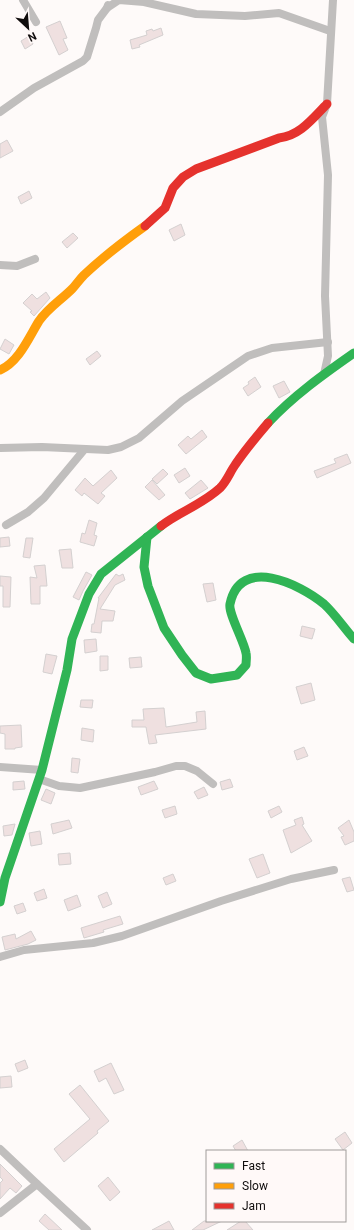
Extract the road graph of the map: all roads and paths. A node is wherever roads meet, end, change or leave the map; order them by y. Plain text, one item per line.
1 (23, 0) edge
2 (110, 0) edge
3 (333, 0) edge
4 (107, 8) junction
5 (36, 22) dead end
6 (330, 31) junction
7 (327, 104) junction
8 (0, 112) edge
9 (35, 259) dead end
10 (0, 265) edge
11 (328, 342) junction
12 (354, 353) edge
13 (0, 370) edge
14 (324, 374) junction
15 (0, 448) edge
16 (84, 450) junction
17 (6, 525) dead end
18 (147, 537) junction
19 (354, 639) edge
20 (0, 767) edge
21 (41, 774) junction
22 (213, 784) dead end
23 (334, 870) dead end
24 (0, 902) edge
25 (0, 957) edge
26 (0, 1149) edge
27 (37, 1184) junction
28 (0, 1213) edge
29 (87, 1230) edge

1 - 5 street
2 - 4 street
3 - 6 street
4 - 6 street
4 - 8 street
6 - 7 street
7 - 11 street
7 - 13 street
9 - 10 street
11 - 14 street
11 - 16 street
12 - 14 street
14 - 18 street
15 - 16 street
16 - 17 street
18 - 19 street
18 - 21 street
20 - 21 street
21 - 22 street
21 - 24 street
23 - 25 street
26 - 27 street
27 - 28 street
27 - 29 street

